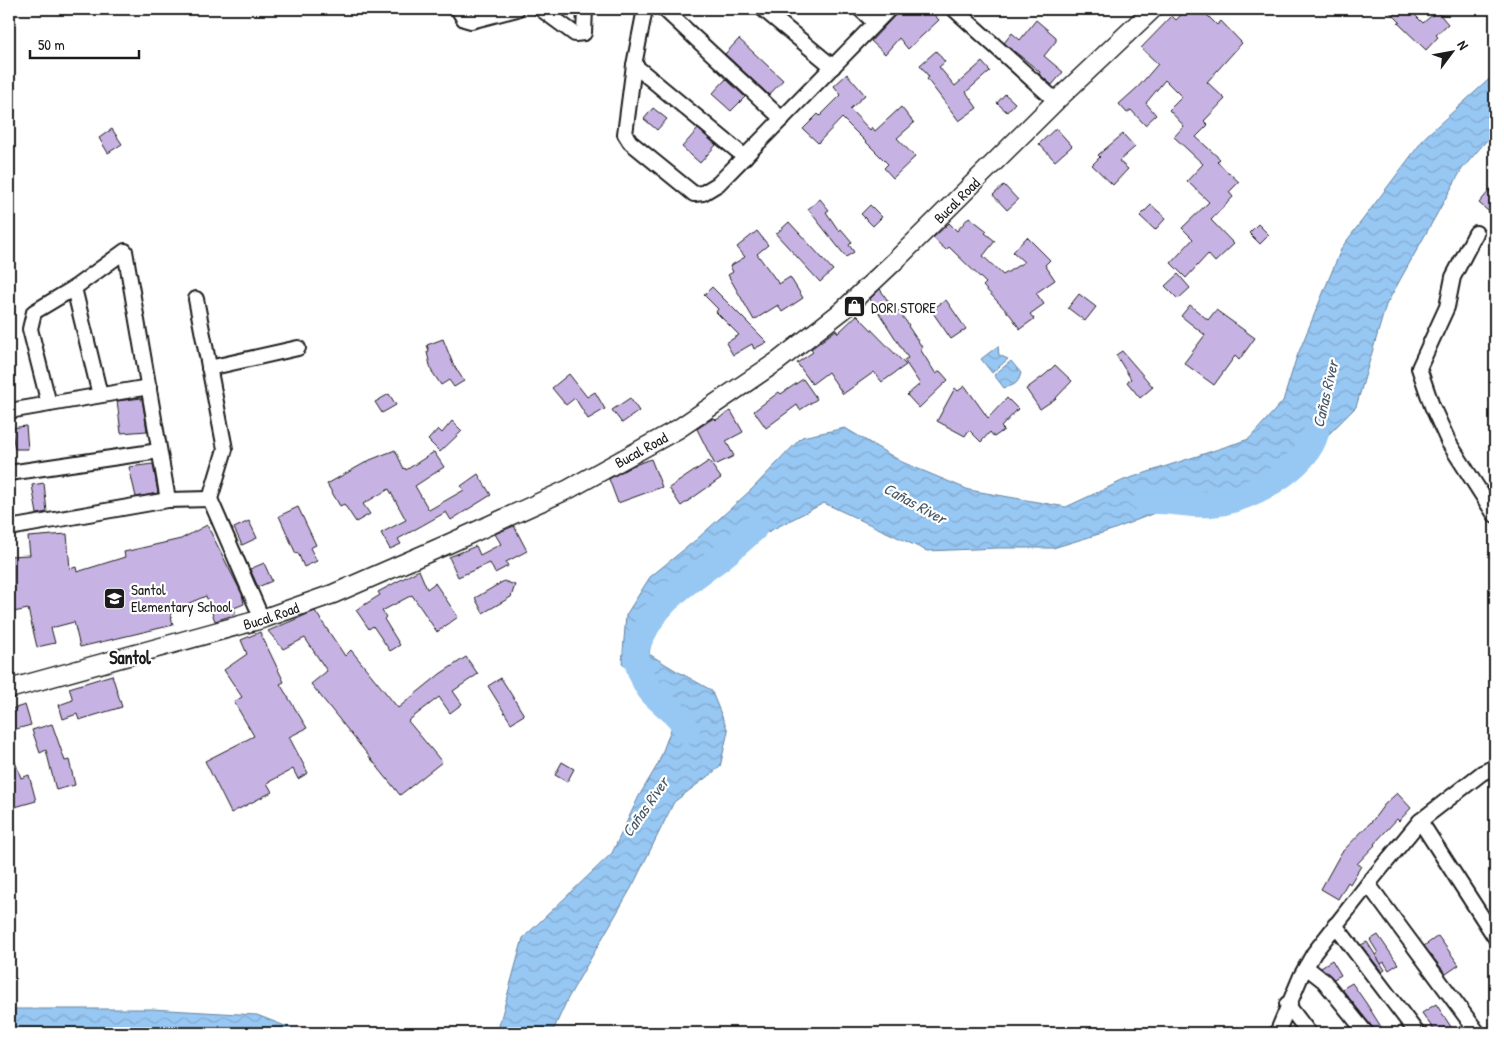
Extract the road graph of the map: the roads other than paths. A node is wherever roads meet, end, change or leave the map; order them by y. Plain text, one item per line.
1 (458, 9) edge
2 (518, 9) edge
3 (541, 9) edge
4 (586, 9) edge
5 (645, 9) edge
6 (664, 9) edge
7 (763, 9) edge
8 (860, 9) edge
9 (889, 9) edge
10 (954, 9) edge
11 (1153, 9) edge
12 (874, 23) junction
13 (634, 65) junction
14 (832, 67) junction
15 (1056, 101) junction
16 (782, 119) junction
17 (745, 157) junction
18 (1476, 232) dead end
19 (74, 288) junction
20 (196, 299) dead end
21 (298, 348) dead end
22 (209, 368) junction
23 (148, 387) junction
24 (100, 395) junction
25 (49, 404) junction
26 (9, 411) edge
27 (159, 451) junction
28 (9, 473) edge
29 (210, 499) junction
30 (168, 500) junction
31 (1495, 516) edge
32 (9, 528) edge
33 (262, 618) junction
34 (9, 689) edge
35 (1495, 767) edge
36 (1420, 822) junction
37 (1368, 884) junction
38 (1491, 921) edge
39 (1336, 925) junction
40 (1495, 937) edge
41 (1306, 967) junction
42 (1288, 1004) junction
43 (1277, 1033) edge
44 (1309, 1033) edge
45 (1366, 1033) edge
46 (1417, 1033) edge
47 (1478, 1033) edge

1 - 2 street
3 - 4 street
5 - 13 street
6 - 16 street
7 - 14 street
8 - 12 street
9 - 12 street
10 - 15 street
11 - 15 street, Bucal Road
12 - 14 street
13 - 17 street
13 - 17 street
14 - 16 street
15 - 33 street, Bucal Road
16 - 17 street
18 - 31 street
19 - 23 street
19 - 24 street
19 - 25 street
20 - 22 street
21 - 22 street
22 - 29 street
23 - 24 street
23 - 27 street
24 - 25 street
25 - 26 street
27 - 28 street
27 - 30 street
29 - 30 street
29 - 33 street
30 - 32 street
33 - 34 street, Bucal Road
35 - 36 street
36 - 37 street
36 - 38 street
37 - 39 street
37 - 47 street
38 - 40 street
39 - 41 street
39 - 46 street
41 - 42 street
41 - 45 street
42 - 43 street
42 - 44 street

